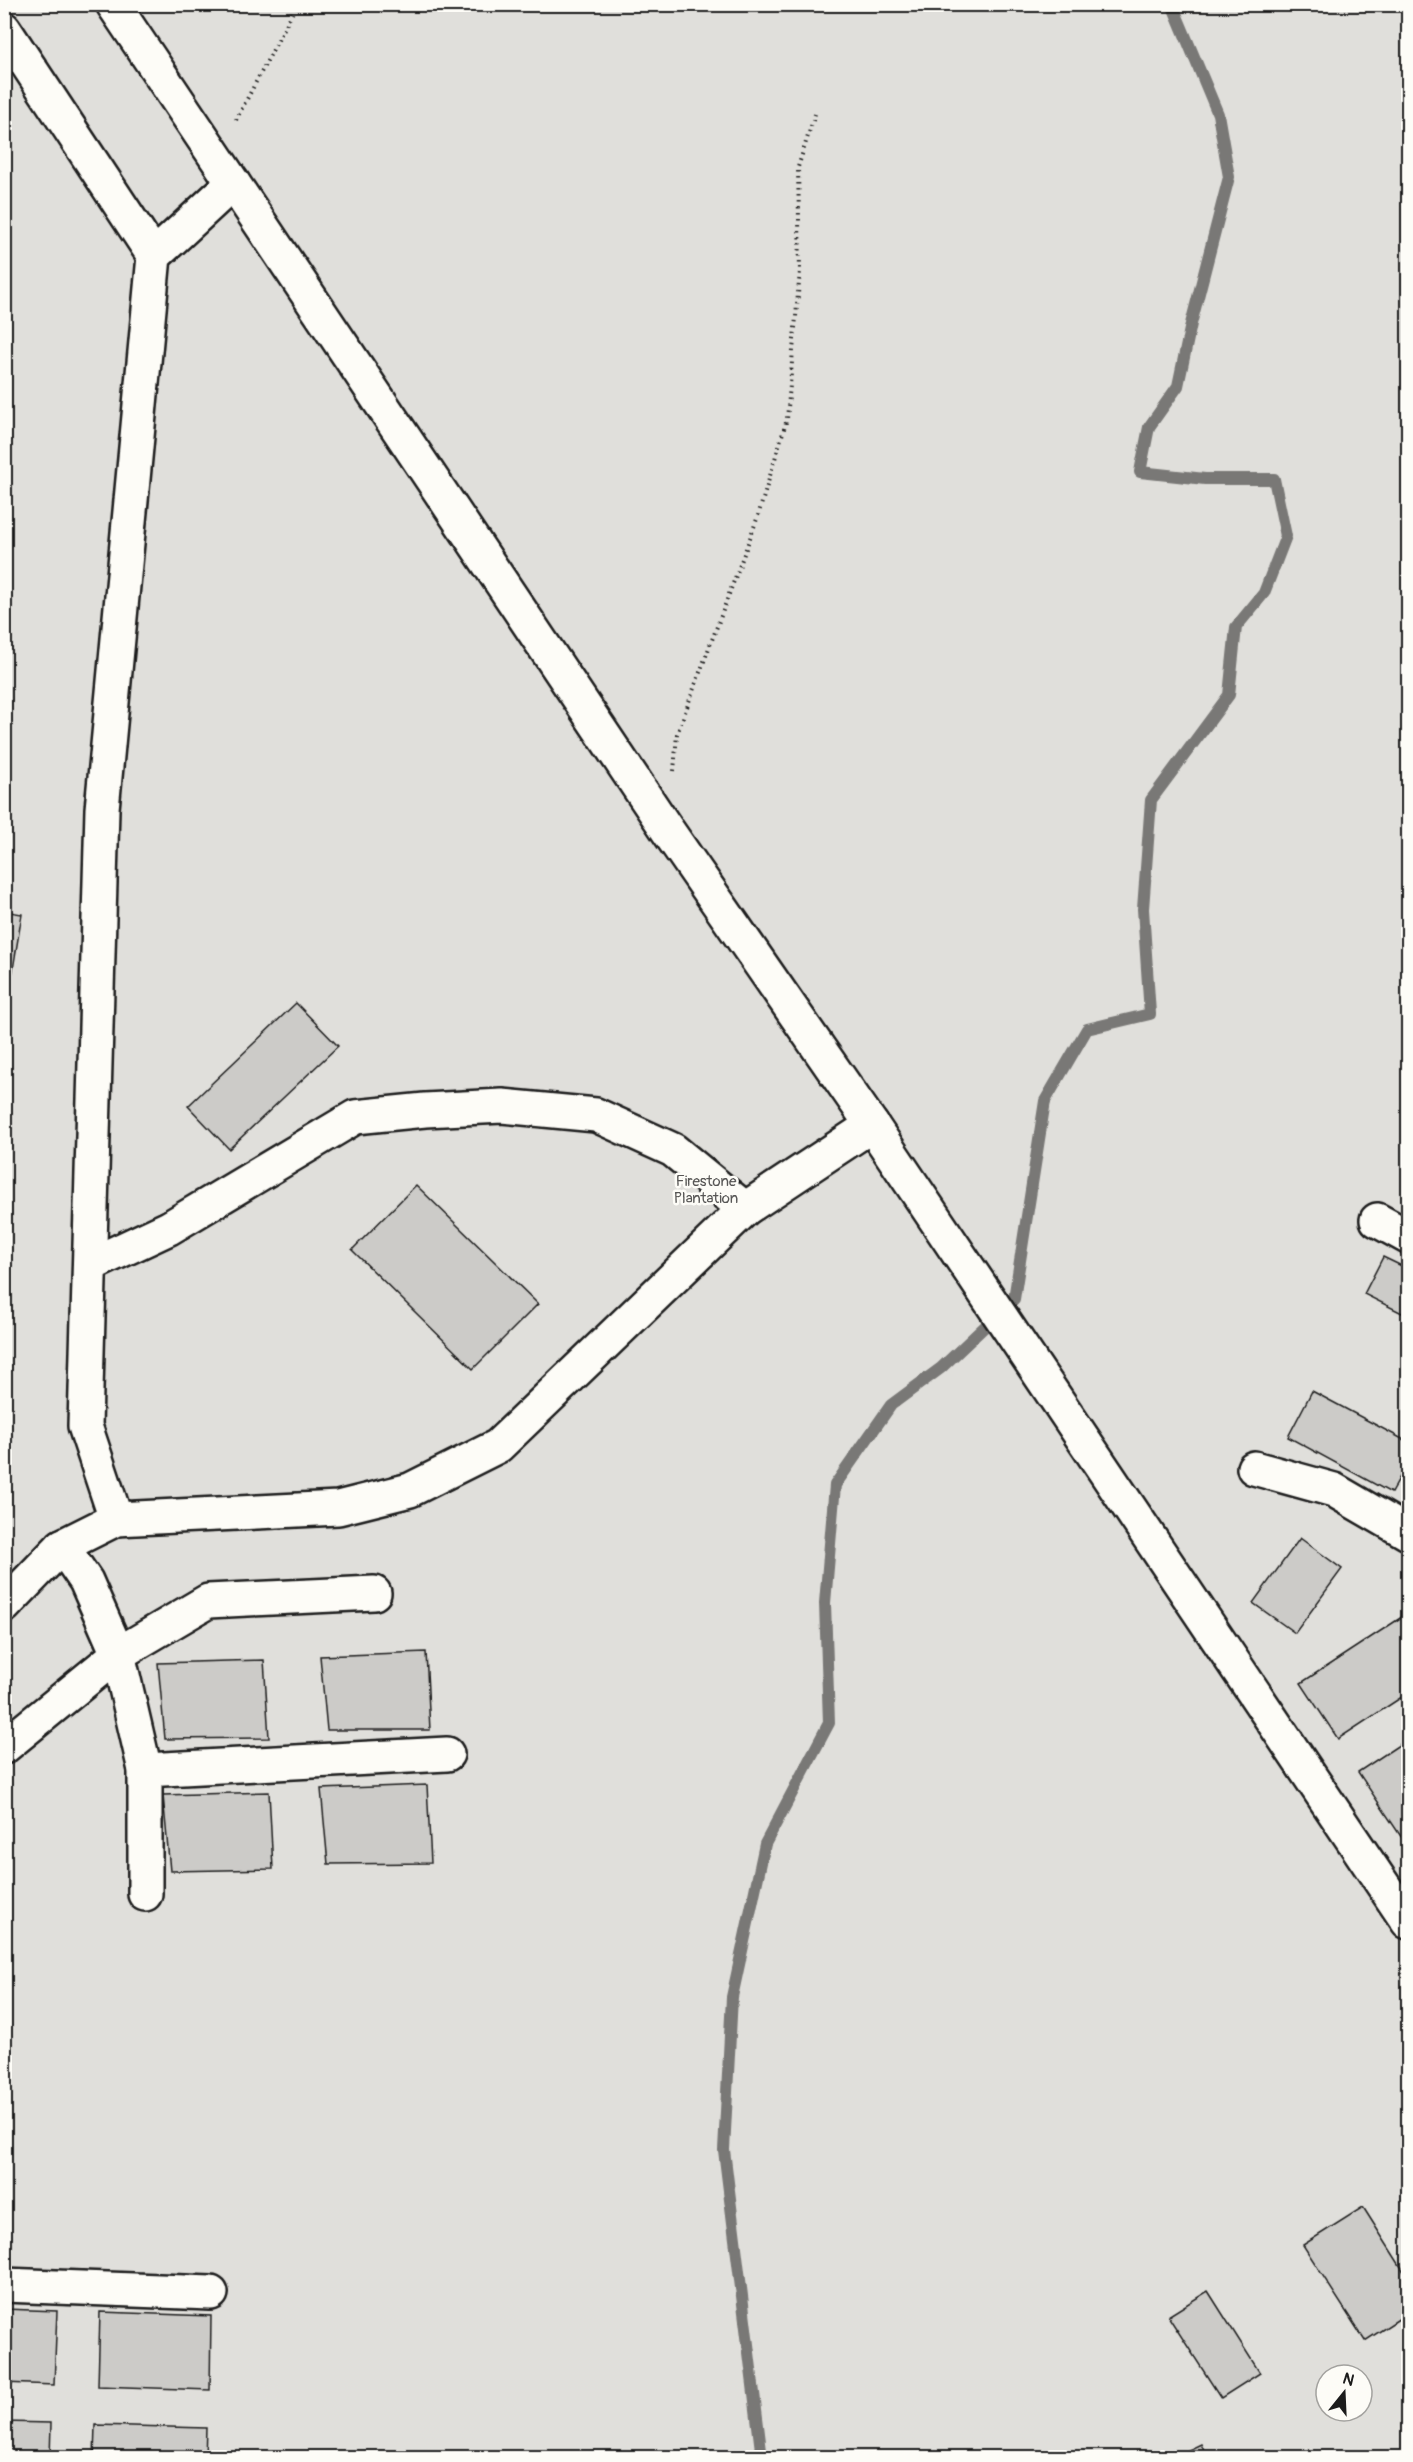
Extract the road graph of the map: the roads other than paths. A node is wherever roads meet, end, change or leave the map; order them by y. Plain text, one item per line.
1 (113, 4) edge
2 (4, 29) edge
3 (224, 170) junction
4 (154, 256) junction
5 (872, 1125) junction
6 (745, 1209) junction
7 (1377, 1220) dead end
8 (1408, 1237) edge
9 (90, 1265) junction
10 (1254, 1468) dead end
11 (116, 1519) junction
12 (1408, 1533) edge
13 (62, 1546) junction
14 (374, 1593) dead end
15 (4, 1606) edge
16 (118, 1654) junction
17 (4, 1747) edge
18 (447, 1754) dead end
19 (145, 1770) junction
20 (145, 1894) dead end
21 (1408, 1922) edge
22 (4, 2286) edge
23 (211, 2293) dead end

1 - 3 street
2 - 4 street
3 - 4 street
3 - 5 street
4 - 9 street
5 - 6 street
5 - 21 street
6 - 9 street
6 - 11 street
7 - 8 street
9 - 11 street
10 - 12 street
11 - 13 street
13 - 15 street
13 - 16 street
14 - 16 street
16 - 17 street
16 - 19 street
18 - 19 street
19 - 20 street
22 - 23 street

